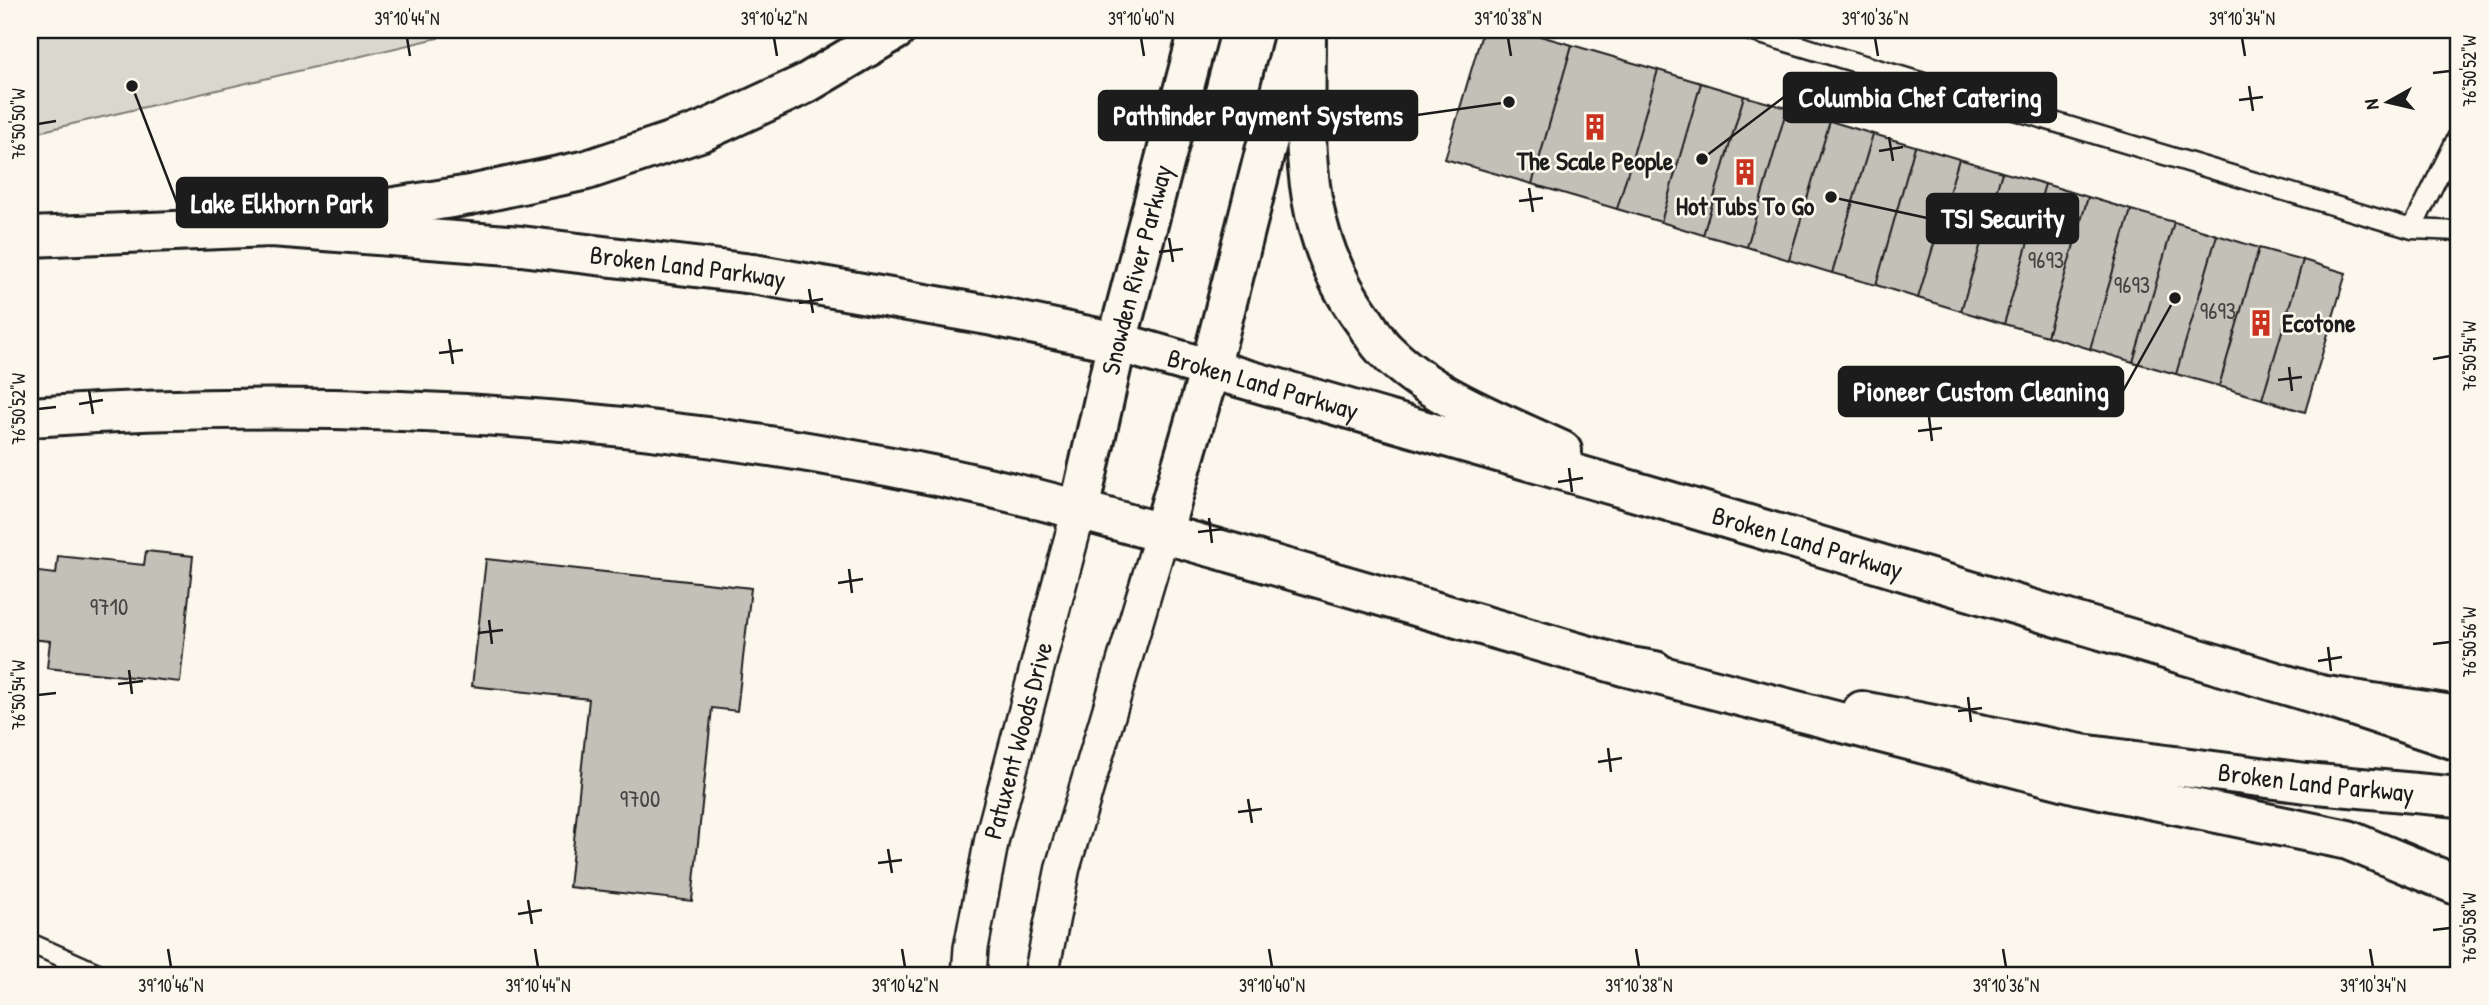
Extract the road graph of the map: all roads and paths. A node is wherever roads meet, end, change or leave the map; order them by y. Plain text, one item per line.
1 (896, 30) edge
2 (1199, 30) edge
3 (1296, 30) edge
4 (1306, 30) edge
5 (1747, 30) edge
6 (2459, 134) edge
7 (272, 227) junction
8 (2412, 229) junction
9 (2459, 231) edge
10 (30, 237) edge
11 (1117, 342) junction
12 (1210, 369) junction
13 (30, 416) edge
14 (1668, 501) junction
15 (1079, 510) junction
16 (1162, 534) junction
17 (1624, 666) junction
18 (2320, 695) junction
19 (2459, 716) edge
20 (2459, 741) edge
21 (2459, 797) edge
22 (2459, 886) edge
23 (30, 943) edge
24 (102, 975) edge
25 (969, 975) edge
26 (1041, 975) edge

1 - 7 main road
2 - 11 main road, Snowden River Parkway
3 - 12 main road
4 - 14 main road
5 - 8 lane
6 - 8 lane
7 - 10 main road, Broken Land Parkway
7 - 11 main road, Broken Land Parkway
8 - 9 lane
11 - 12 main road, Broken Land Parkway
11 - 15 main road, Snowden River Parkway
12 - 14 main road, Broken Land Parkway
12 - 16 main road
13 - 15 main road, Broken Land Parkway
14 - 18 main road, Broken Land Parkway
15 - 16 main road, Broken Land Parkway
15 - 25 street, Patuxent Woods Drive
16 - 17 main road, Broken Land Parkway
16 - 26 street
17 - 21 main road, Broken Land Parkway
17 - 22 main road
18 - 19 main road
18 - 20 main road, Broken Land Parkway
23 - 24 lane

